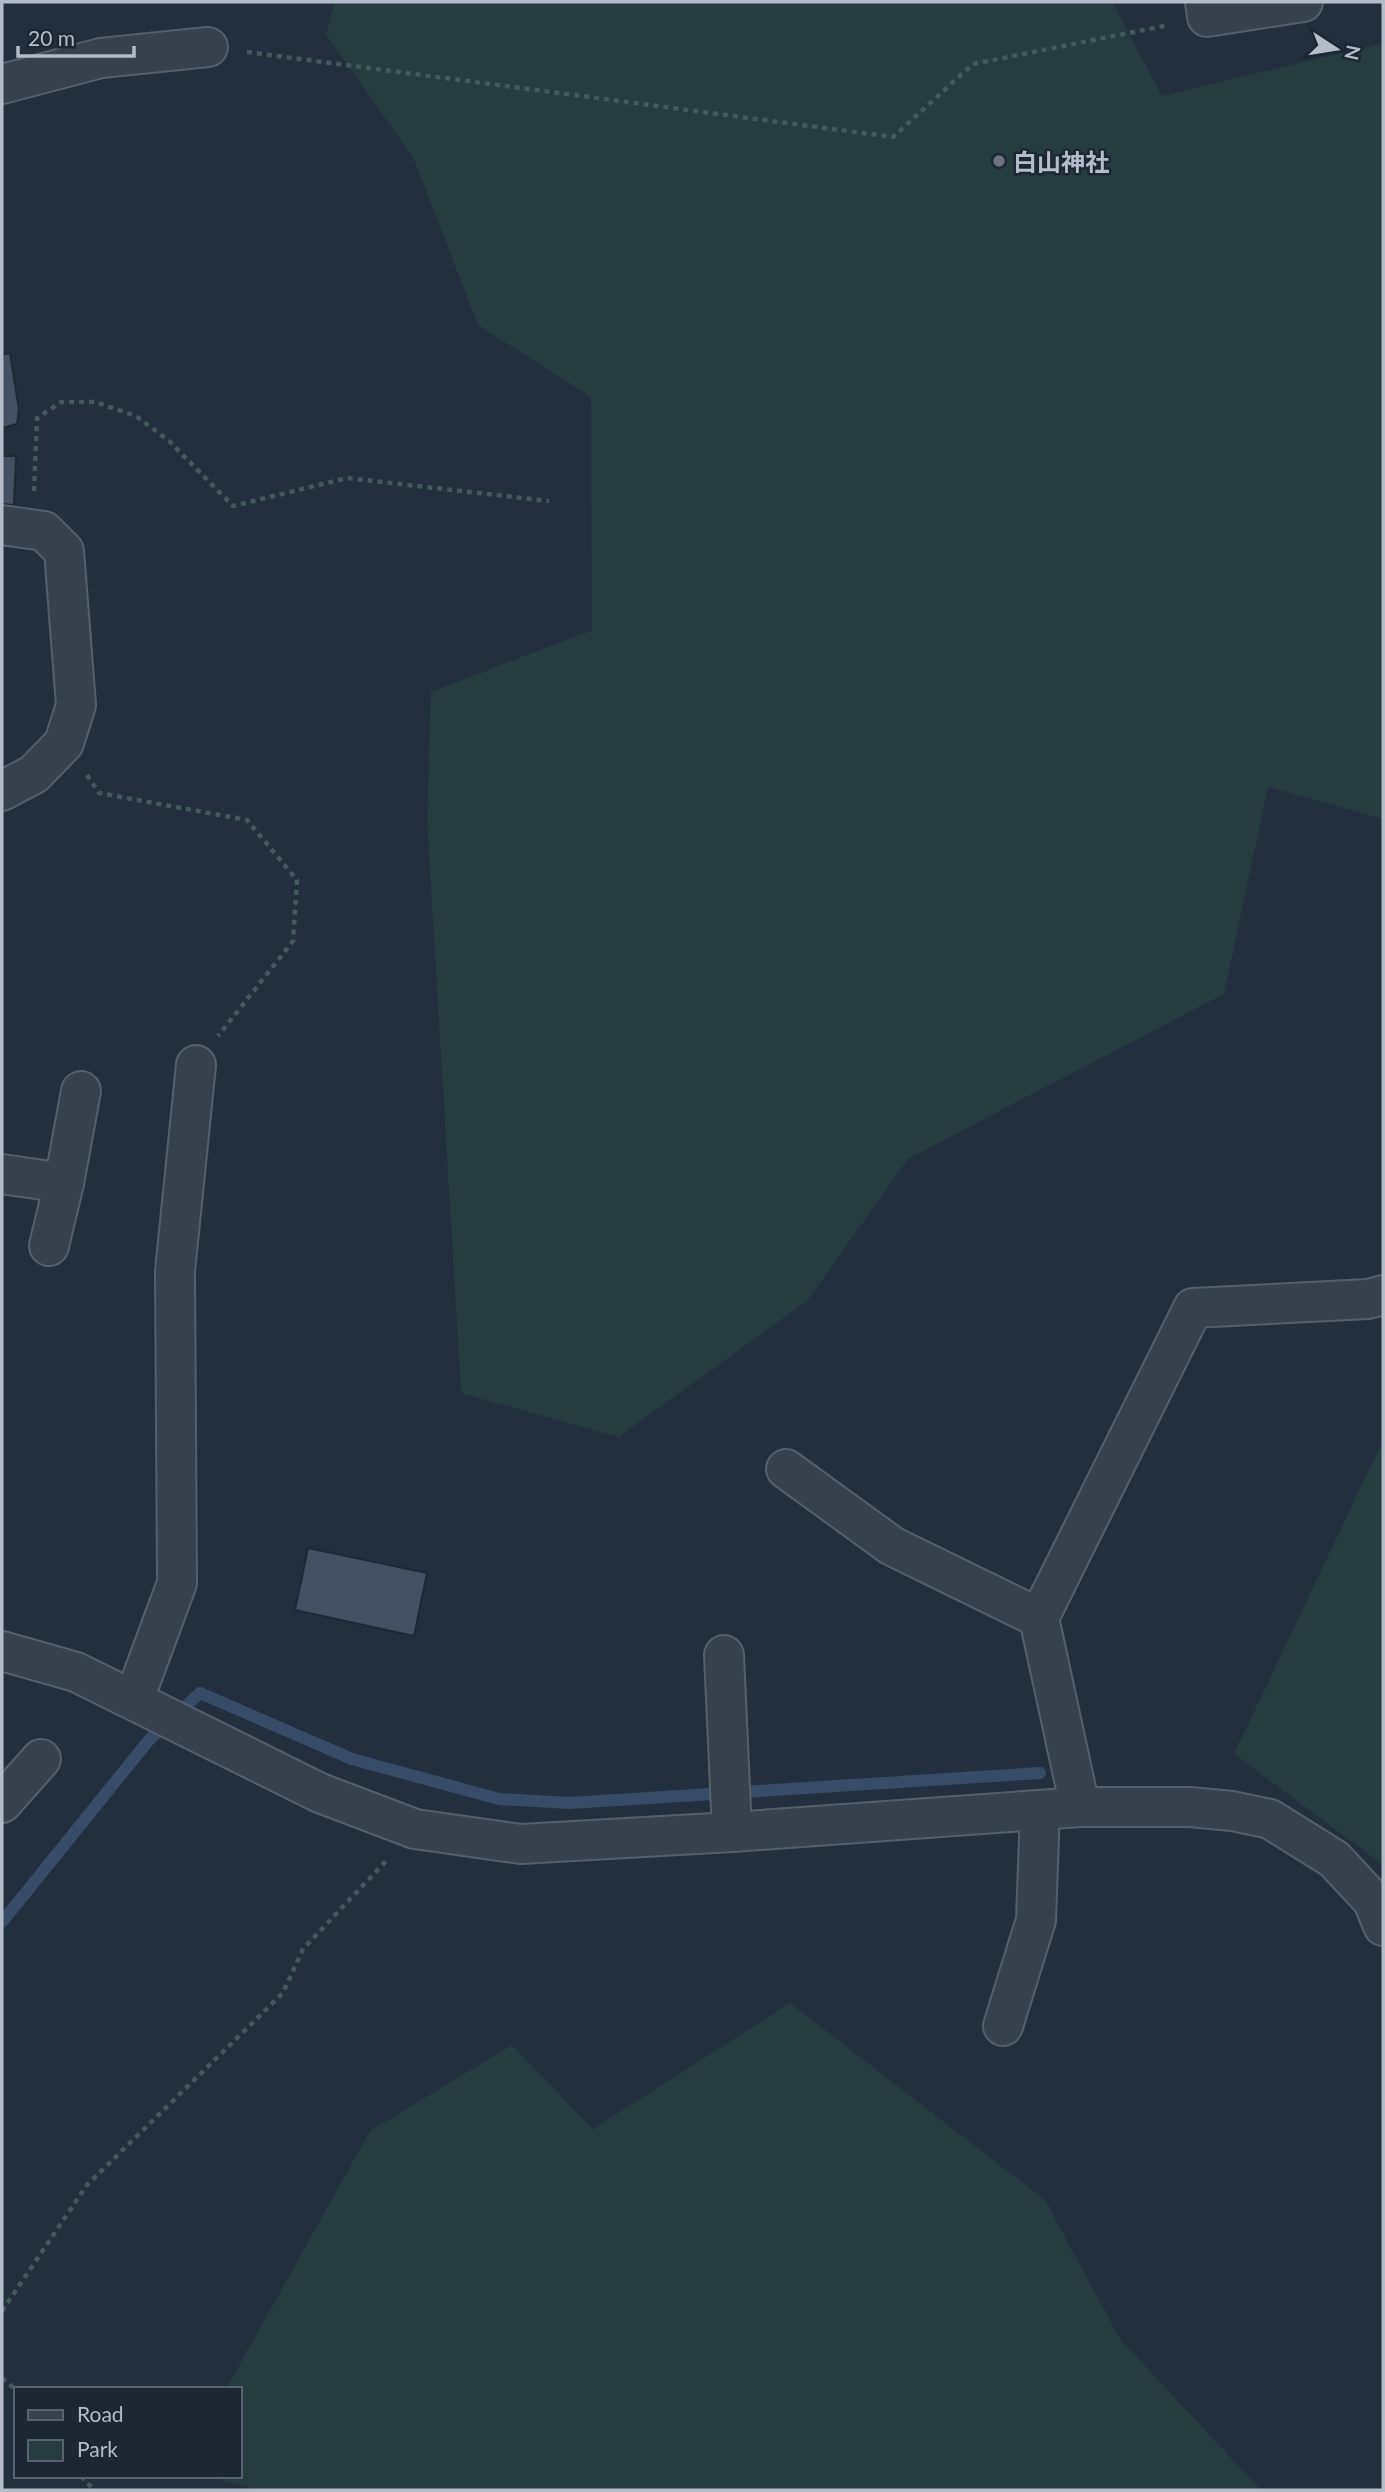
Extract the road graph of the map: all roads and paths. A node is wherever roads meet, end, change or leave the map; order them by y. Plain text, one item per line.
1 (1303, 2) edge
2 (1206, 9) edge
3 (208, 47) joint
4 (2, 84) edge
5 (549, 501) dead end
6 (17, 528) edge
7 (64, 743) junction
8 (2, 791) edge
9 (196, 1065) joint
10 (81, 1091) dead end
11 (2, 1174) edge
12 (64, 1183) junction
13 (49, 1246) dead end
14 (1383, 1295) edge
15 (786, 1469) dead end
16 (1039, 1618) junction
17 (2, 1651) edge
18 (724, 1655) dead end
19 (141, 1703) junction
20 (41, 1759) dead end
21 (2, 1803) edge
22 (731, 1805) junction
23 (1080, 1807) junction
24 (1040, 1811) junction
25 (415, 1829) junction
26 (1383, 1926) edge
27 (1003, 2026) dead end
28 (2, 2311) edge

1 - 2 street
2 - 3 path
3 - 4 street
5 - 6 path
6 - 7 street
7 - 8 street
7 - 9 path
9 - 19 street
10 - 12 street
11 - 12 street
12 - 13 street
14 - 16 street
15 - 16 street
16 - 23 street
17 - 19 street
18 - 22 street
19 - 25 street
20 - 21 street
22 - 24 street
22 - 25 street
23 - 24 street
23 - 26 street
24 - 27 street
25 - 28 path

